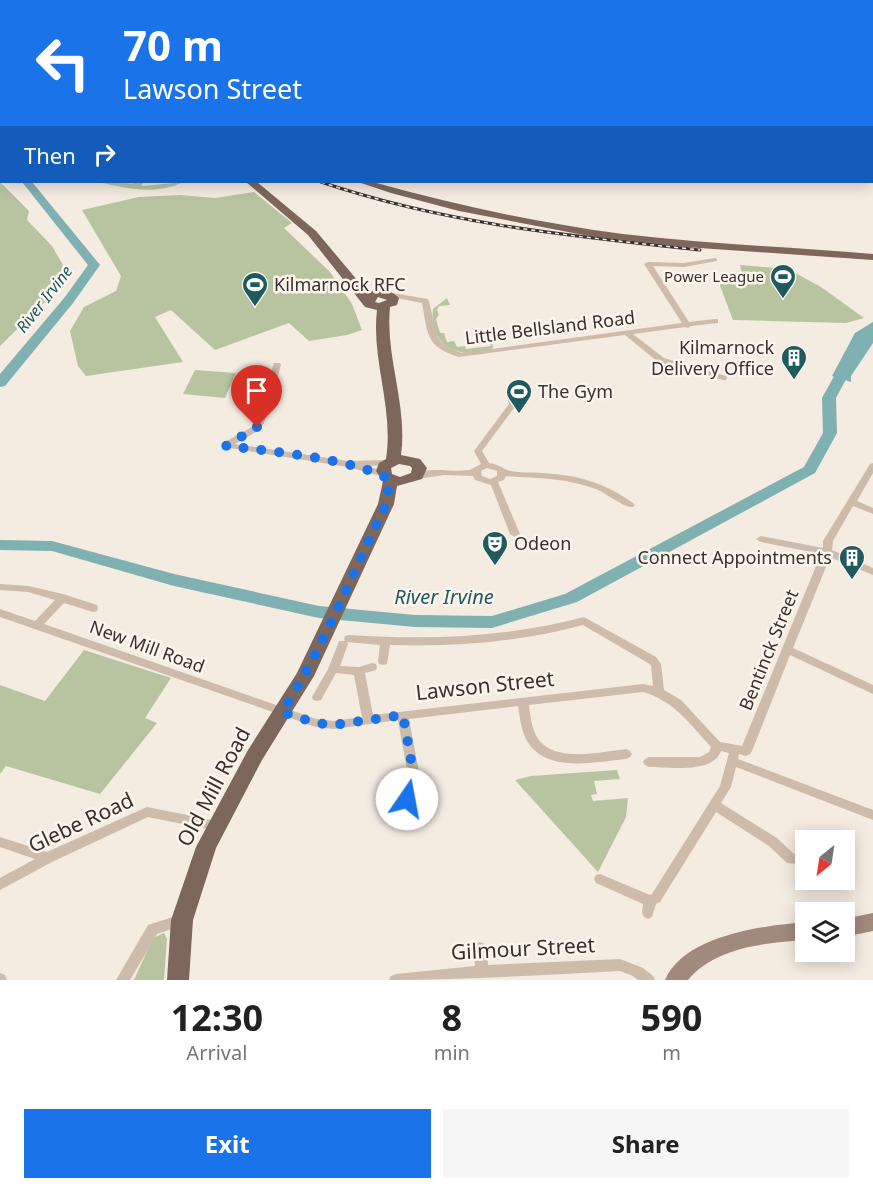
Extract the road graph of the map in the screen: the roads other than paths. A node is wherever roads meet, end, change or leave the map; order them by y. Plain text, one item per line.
1 (252, 183) edge
2 (366, 183) edge
3 (383, 183) edge
4 (873, 252) edge
5 (873, 257) edge
6 (715, 260) dead end
7 (380, 300) junction
8 (715, 321) dead end
9 (688, 326) junction
10 (628, 334) junction
11 (277, 364) dead end
12 (723, 378) dead end
13 (510, 393) dead end
14 (395, 438) junction
15 (486, 465) junction
16 (873, 466) edge
17 (388, 469) junction
18 (414, 470) junction
19 (503, 472) junction
20 (476, 473) junction
21 (494, 482) junction
22 (851, 502) junction
23 (386, 504) junction
24 (630, 505) dead end
25 (873, 511) edge
26 (515, 534) dead end
27 (761, 539) dead end
28 (827, 552) junction
29 (873, 572) edge
30 (0, 587) edge
31 (63, 598) junction
32 (93, 608) dead end
33 (0, 613) edge
34 (37, 625) junction
35 (385, 642) junction
36 (787, 649) junction
37 (383, 661) dead end
38 (372, 667) dead end
39 (333, 669) junction
40 (359, 671) junction
41 (873, 690) edge
42 (658, 692) junction
43 (317, 697) dead end
44 (523, 701) junction
45 (282, 712) junction
46 (403, 715) junction
47 (368, 720) junction
48 (717, 746) junction
49 (626, 754) dead end
50 (733, 756) junction
51 (649, 762) dead end
52 (407, 799) dead end
53 (714, 805) junction
54 (873, 815) edge
55 (217, 826) junction
56 (0, 842) edge
57 (48, 858) junction
58 (795, 859) edge
59 (600, 879) dead end
60 (0, 884) edge
61 (182, 920) junction
62 (873, 922) edge
63 (855, 927) edge
64 (795, 932) edge
65 (480, 948) dead end
66 (482, 971) junction
67 (123, 980) edge
68 (178, 980) edge
69 (396, 980) edge
70 (648, 980) edge
71 (675, 980) edge

1 - 7 main road
2 - 5 main road
3 - 4 main road
6 - 9 street
7 - 10 street, Little Bellsland Road
7 - 14 main road
8 - 9 street, Little Bellsland Road
9 - 10 street, Little Bellsland Road
10 - 12 street
11 - 17 street
13 - 15 street
14 - 17 main road
14 - 18 main road
15 - 19 street
15 - 20 street
16 - 22 street, Bentinck Street
17 - 18 main road
17 - 18 main road
17 - 23 main road
18 - 20 street
18 - 23 main road
19 - 21 street
19 - 24 street
20 - 21 street
21 - 26 street
22 - 25 street
22 - 28 street, Bentinck Street
23 - 45 main road, Old Mill Road
27 - 28 street
28 - 29 street
28 - 36 street, Bentinck Street
30 - 31 street
31 - 32 street
31 - 34 street
33 - 34 street, New Mill Road
34 - 45 street, New Mill Road
35 - 37 street
35 - 39 street
35 - 42 street
36 - 41 street
36 - 50 street, Bentinck Street
38 - 40 street
39 - 40 street
39 - 43 street
40 - 47 street
42 - 44 street, Lawson Street
42 - 48 street
44 - 46 street, Lawson Street
44 - 49 street
45 - 47 street, Lawson Street
45 - 55 main road, Old Mill Road
46 - 47 street, Lawson Street
46 - 52 street
48 - 50 street
48 - 51 street
50 - 53 street
50 - 54 street
53 - 58 street
53 - 59 street
55 - 57 street, Glebe Road
55 - 61 main road, Old Mill Road
56 - 57 street
57 - 60 street, Glebe Road
61 - 67 street
61 - 68 main road, Old Mill Road
62 - 63 main road
64 - 71 main road
65 - 66 street
66 - 69 street, Gilmour Street
66 - 70 street, Gilmour Street

